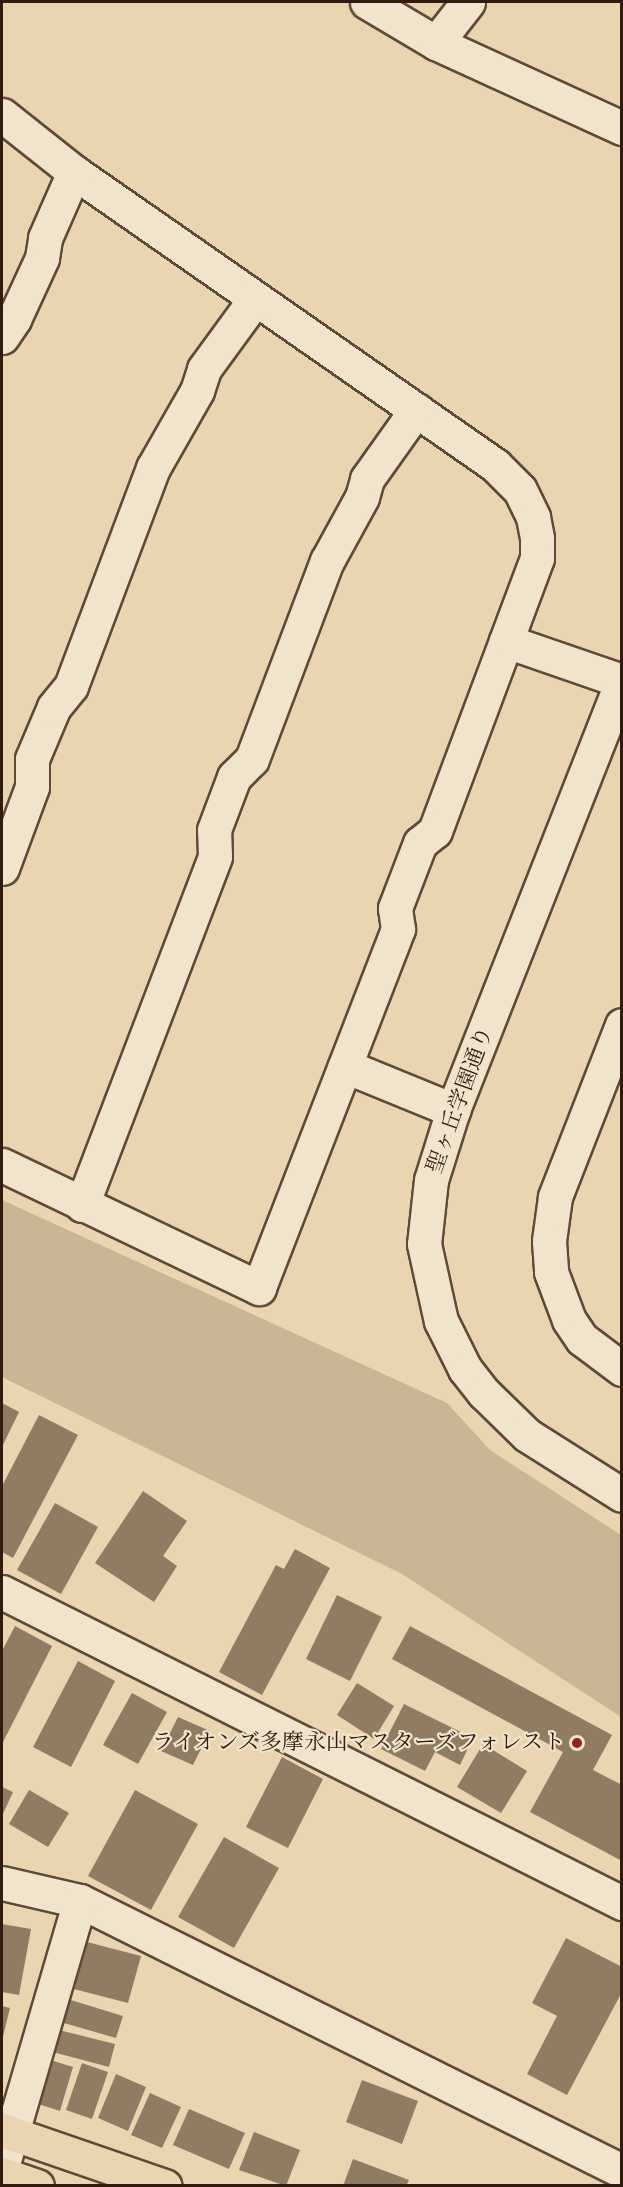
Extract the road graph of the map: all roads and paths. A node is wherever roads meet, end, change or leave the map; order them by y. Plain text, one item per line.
1 (367, 2) edge
2 (468, 2) edge
3 (436, 44) junction
4 (2, 115) edge
5 (621, 128) edge
6 (74, 172) junction
7 (255, 299) junction
8 (2, 337) edge
9 (416, 410) junction
10 (506, 641) junction
11 (621, 681) edge
12 (2, 868) edge
13 (621, 1025) edge
14 (345, 1066) junction
15 (453, 1110) junction
16 (2, 1166) edge
17 (82, 1205) junction
18 (621, 1369) edge
19 (621, 1495) edge
20 (2, 1592) edge
21 (2, 1883) edge
22 (80, 1901) junction
23 (621, 1903) edge
24 (7, 2131) edge
25 (2, 2167) edge
26 (621, 2171) edge
27 (2, 2174) edge
28 (37, 2186) edge
29 (165, 2186) edge

1 - 3 street
2 - 3 street
3 - 5 street
4 - 6 street
6 - 7 street
6 - 8 street
7 - 9 street
7 - 12 street
9 - 10 street
9 - 17 street
10 - 11 street
10 - 14 street
11 - 15 street, 聖ヶ丘学園通り
13 - 18 street
14 - 15 street
14 - 17 street
15 - 19 street, 聖ヶ丘学園通り
16 - 17 street
20 - 23 street
21 - 22 street
22 - 24 street
22 - 26 street
24 - 25 street
24 - 29 main road
27 - 28 main road

